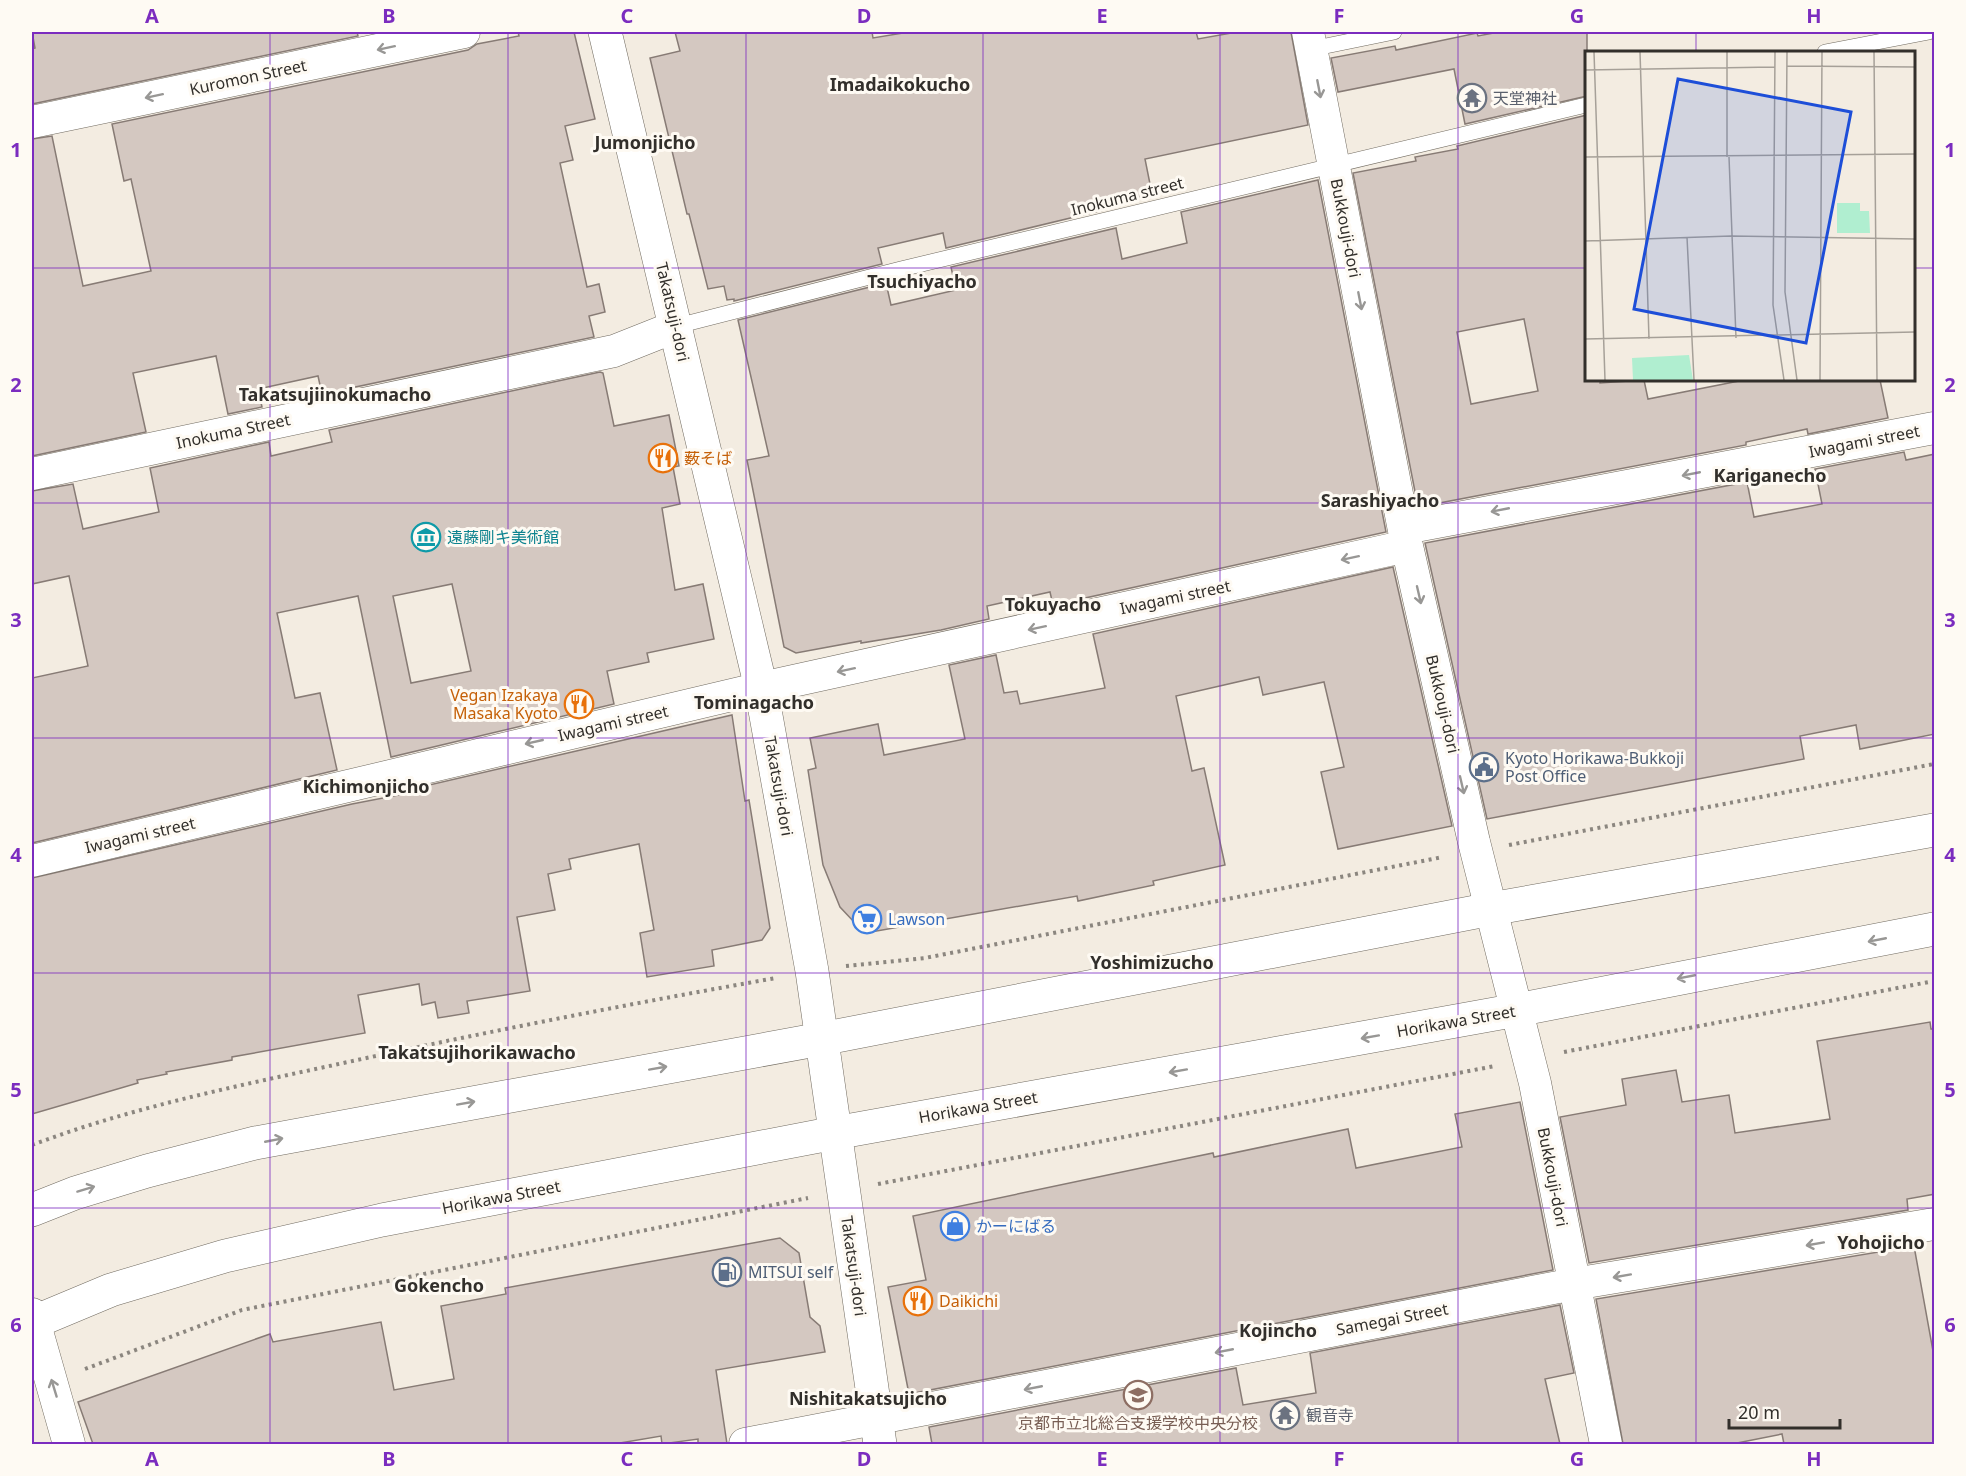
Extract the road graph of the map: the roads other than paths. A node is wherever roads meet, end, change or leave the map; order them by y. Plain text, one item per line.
1 (464, 32) edge
2 (605, 32) edge
3 (1395, 32) edge
4 (1929, 32) edge
5 (1309, 40) edge
6 (1830, 51) edge
7 (1585, 105) edge
8 (32, 122) edge
9 (1333, 164) junction
10 (677, 326) junction
11 (1935, 428) edge
12 (32, 474) edge
13 (1406, 537) junction
14 (761, 688) junction
15 (1935, 830) edge
16 (32, 861) edge
17 (1491, 909) junction
18 (1935, 929) edge
19 (1517, 1010) junction
20 (821, 1039) junction
21 (835, 1133) junction
22 (32, 1210) edge
23 (1935, 1224) edge
24 (1574, 1284) junction
25 (32, 1320) edge
26 (877, 1432) edge
27 (69, 1444) edge
28 (745, 1444) edge
29 (1606, 1444) edge

1 -> 8 street, Kuromon Street
2 - 10 main road, Takatsuji-dori
3 - 5 lane
4 - 6 lane
5 -> 9 street, Bukkouji-dori
7 - 9 lane, Inokuma street
9 - 10 lane, Inokuma street
9 -> 13 street, Bukkouji-dori
10 - 12 street, Inokuma Street
10 - 14 main road, Takatsuji-dori
11 -> 13 street, Iwagami street
13 -> 14 street, Iwagami street
13 -> 17 street, Bukkouji-dori
14 -> 16 street, Iwagami street
14 - 20 main road, Takatsuji-dori
15 - 17 main road
17 - 19 street, Bukkouji-dori
17 - 20 main road
18 -> 19 main road, Horikawa Street
19 -> 21 main road, Horikawa Street
19 - 24 street, Bukkouji-dori
20 - 21 main road, Takatsuji-dori
22 -> 20 main road
21 - 25 main road, Horikawa Street
21 - 26 main road, Takatsuji-dori
23 -> 24 street, Samegai Street
24 -> 26 street, Samegai Street
24 - 29 street, Bukkouji-dori
27 -> 25 street
26 - 28 street, Samegai Street

